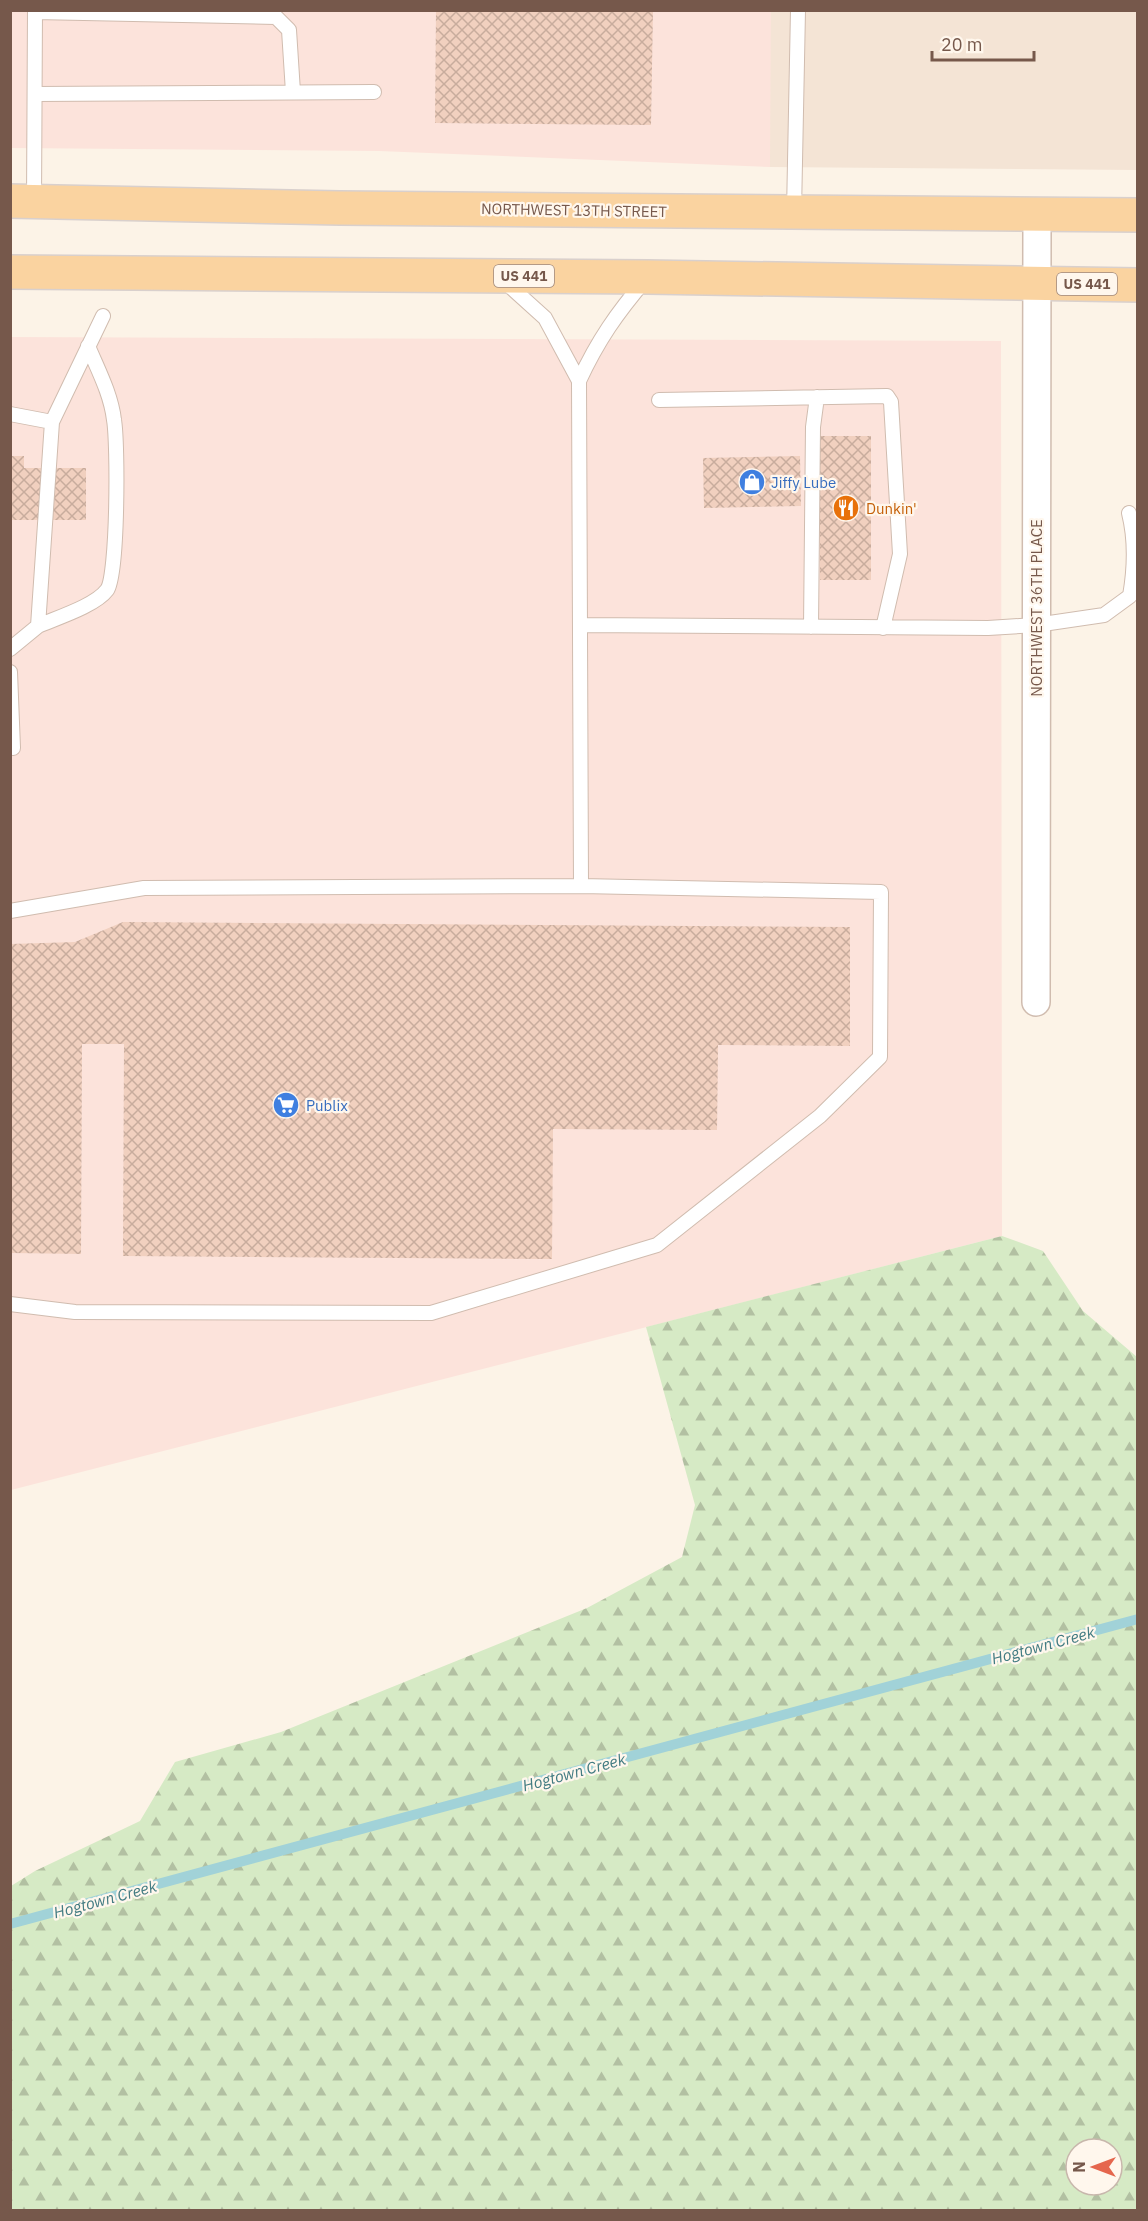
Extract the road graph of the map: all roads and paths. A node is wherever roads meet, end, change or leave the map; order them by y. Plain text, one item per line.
1 (798, 10) edge
2 (35, 11) edge
3 (293, 92) junction
4 (374, 92) dead end
5 (36, 94) junction
6 (22, 202) edge
7 (794, 212) junction
8 (1037, 215) junction
9 (1137, 215) edge
10 (10, 272) edge
11 (497, 275) junction
12 (648, 277) junction
13 (1037, 283) junction
14 (1137, 285) edge
15 (103, 316) dead end
16 (88, 346) junction
17 (579, 381) junction
18 (817, 397) junction
19 (659, 400) dead end
20 (10, 414) edge
21 (52, 422) junction
22 (1129, 513) dead end
23 (38, 626) junction
24 (581, 626) junction
25 (1036, 626) junction
26 (811, 627) junction
27 (883, 628) junction
28 (10, 649) edge
29 (10, 672) edge
30 (13, 748) dead end
31 (580, 886) junction
32 (10, 911) edge
33 (1036, 1002) dead end
34 (10, 1304) edge

1 - 7 lane
2 - 3 lane
2 - 5 lane
3 - 4 lane
3 - 5 lane
5 - 6 lane
6 - 7 main road, NORTHWEST 13TH STREET
7 - 8 main road, NORTHWEST 13TH STREET
8 - 9 main road, NORTHWEST 13TH STREET
8 - 13 street, NORTHWEST 36TH PLACE
10 - 11 main road, US 441
11 - 12 main road, US 441
11 - 17 lane
12 - 13 main road, US 441
12 - 17 lane
13 - 14 main road, US 441
13 - 25 street, NORTHWEST 36TH PLACE
15 - 16 lane
16 - 21 lane
16 - 23 lane
17 - 24 lane
18 - 19 lane
18 - 26 lane
18 - 27 lane
20 - 21 lane
21 - 23 lane
22 - 25 lane
23 - 28 lane
24 - 26 lane
24 - 31 lane
25 - 27 lane
25 - 33 street, NORTHWEST 36TH PLACE
26 - 27 lane
29 - 30 lane
31 - 32 lane
31 - 34 lane

